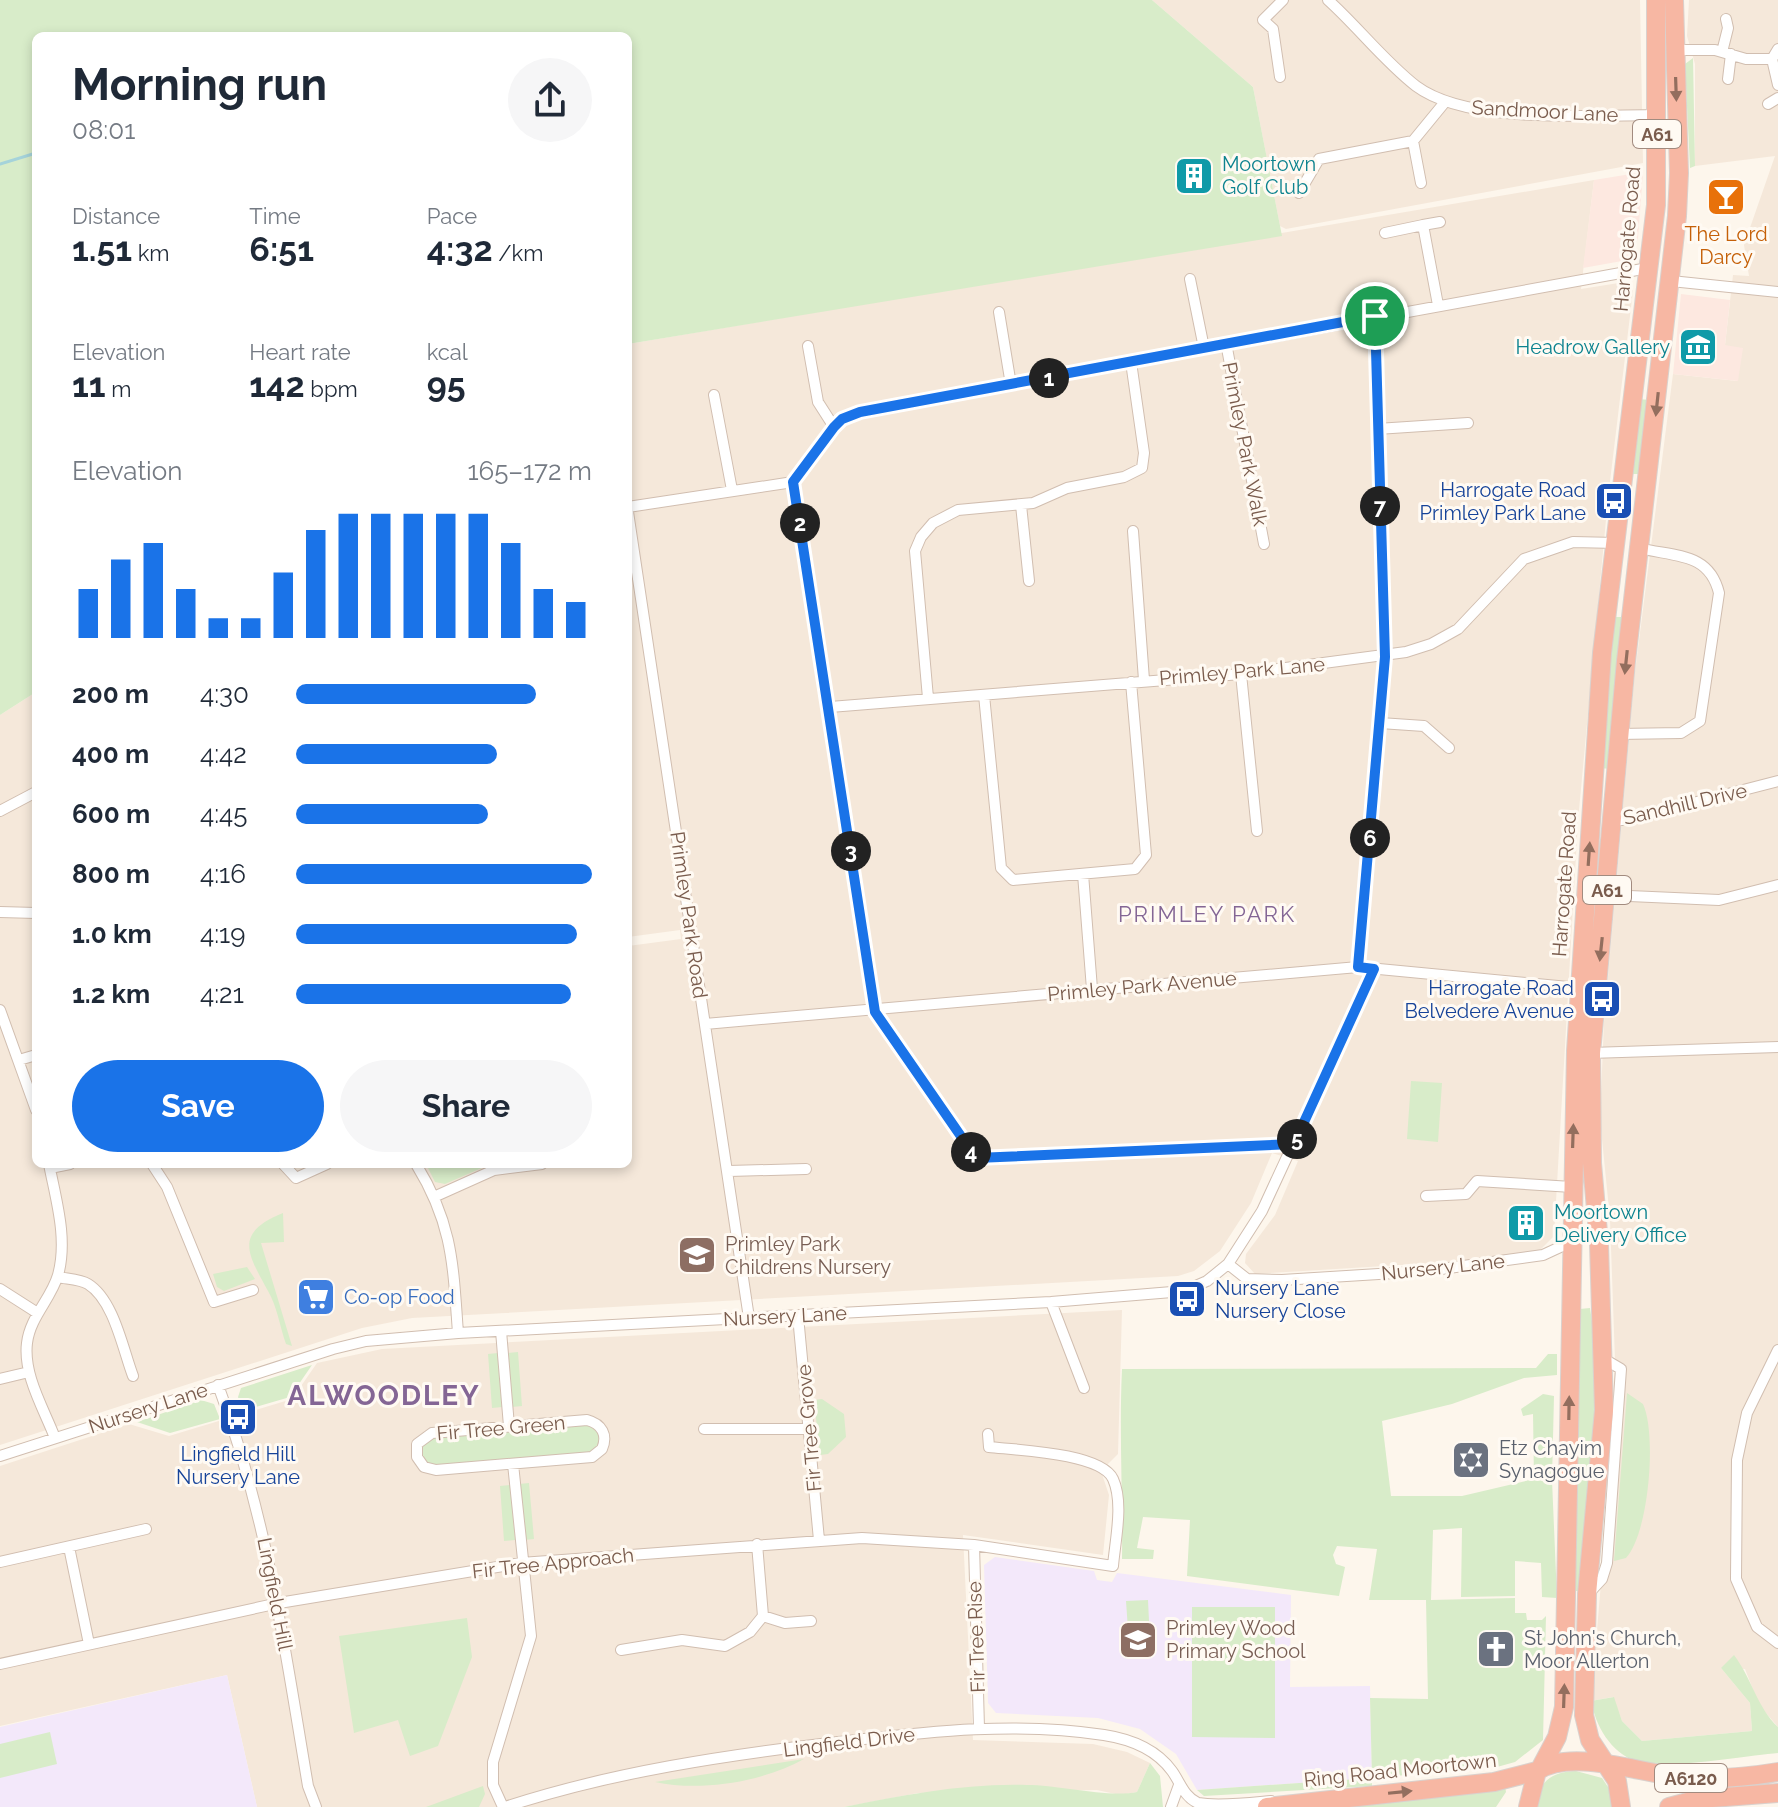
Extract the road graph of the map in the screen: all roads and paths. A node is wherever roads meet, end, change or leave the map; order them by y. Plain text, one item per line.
1 (1283, 0) edge
2 (1328, 0) edge
3 (1656, 0) edge
4 (1674, 0) edge
5 (1726, 19) dead end
6 (1674, 50) junction
7 (1726, 53) junction
8 (1775, 54) edge
9 (1280, 77) dead end
10 (1728, 79) dead end
11 (1778, 85) edge
12 (1445, 102) junction
13 (1658, 115) junction
14 (1413, 141) junction
15 (1679, 182) junction
16 (1421, 183) dead end
17 (1299, 193) dead end
18 (1440, 222) dead end
19 (1423, 225) junction
20 (1385, 233) dead end
21 (1648, 268) junction
22 (1190, 279) dead end
23 (1671, 281) junction
24 (1778, 292) edge
25 (1438, 305) junction
26 (999, 312) dead end
27 (1375, 316) junction
28 (1666, 326) junction
29 (1226, 343) junction
30 (808, 346) dead end
31 (1204, 348) junction
32 (1131, 362) junction
33 (1634, 383) junction
34 (1011, 385) junction
35 (714, 395) dead end
36 (1468, 423) dead end
37 (834, 427) junction
38 (1377, 429) junction
39 (793, 482) junction
40 (1648, 484) junction
41 (732, 490) junction
42 (1021, 505) junction
43 (632, 508) edge
44 (1133, 531) dead end
45 (632, 536) edge
46 (1616, 543) junction
47 (1264, 544) dead end
48 (1639, 548) junction
49 (1029, 581) dead end
50 (1608, 607) junction
51 (1385, 657) junction
52 (1241, 674) junction
53 (1144, 680) junction
54 (1131, 682) junction
55 (984, 695) junction
56 (928, 698) junction
57 (830, 707) junction
58 (1380, 723) junction
59 (1619, 734) junction
60 (1449, 748) dead end
61 (1778, 781) edge
62 (32, 794) edge
63 (0, 811) edge
64 (1591, 819) junction
65 (1614, 821) junction
66 (1257, 831) dead end
67 (1083, 874) junction
68 (1778, 885) edge
69 (1607, 895) junction
70 (0, 912) edge
71 (32, 913) edge
72 (1358, 967) junction
73 (1374, 969) junction
74 (1579, 988) junction
75 (1092, 989) junction
76 (0, 1010) edge
77 (875, 1012) junction
78 (705, 1024) junction
79 (1778, 1047) edge
80 (1583, 1052) junction
81 (32, 1056) edge
82 (19, 1060) junction
83 (32, 1098) edge
84 (1294, 1144) junction
85 (49, 1168) edge
86 (155, 1168) edge
87 (287, 1168) edge
88 (318, 1168) edge
89 (418, 1168) edge
90 (510, 1168) edge
91 (806, 1169) dead end
92 (729, 1171) junction
93 (1594, 1186) junction
94 (1572, 1187) junction
95 (436, 1196) junction
96 (1426, 1196) dead end
97 (1571, 1233) junction
98 (1228, 1264) junction
99 (58, 1277) junction
100 (1601, 1286) junction
101 (0, 1289) edge
102 (253, 1290) dead end
103 (1570, 1295) junction
104 (1051, 1302) junction
105 (36, 1312) junction
106 (798, 1316) junction
107 (749, 1318) junction
108 (501, 1331) junction
109 (458, 1333) junction
110 (1777, 1353) edge
111 (29, 1372) junction
112 (133, 1376) dead end
113 (0, 1379) edge
114 (218, 1385) junction
115 (1084, 1388) dead end
116 (509, 1426) junction
117 (704, 1429) dead end
118 (809, 1429) junction
119 (988, 1434) dead end
120 (55, 1438) junction
121 (0, 1456) edge
122 (513, 1464) junction
123 (146, 1529) dead end
124 (819, 1540) junction
125 (757, 1544) junction
126 (974, 1545) junction
127 (69, 1547) junction
128 (0, 1562) edge
129 (521, 1563) junction
130 (279, 1603) junction
131 (763, 1616) junction
132 (811, 1621) dead end
133 (1778, 1643) edge
134 (89, 1644) junction
135 (621, 1650) dead end
136 (0, 1664) edge
137 (979, 1728) junction
138 (1605, 1765) junction
139 (1538, 1770) junction
140 (1778, 1772) edge
141 (1179, 1785) junction
142 (1778, 1793) edge
143 (1346, 1797) junction
144 (316, 1807) edge
145 (504, 1807) edge
146 (1171, 1807) edge
147 (1267, 1807) edge
148 (1528, 1807) edge
149 (1621, 1807) edge
150 (1669, 1807) edge

1 - 9 street
2 - 12 street, Sandmoor Lane
3 - 13 highway, Harrogate Road / A61
4 - 6 highway, Harrogate Road / A61
5 - 7 street
6 - 7 street
6 -> 15 highway, Harrogate Road / A61
7 - 8 street
7 - 10 street
8 - 11 street
12 - 13 street, Sandmoor Lane
12 - 14 street
13 - 21 highway, Harrogate Road / A61
14 - 16 street
14 - 17 street
15 - 21 highway
15 - 23 highway, Harrogate Road / A61
18 - 19 street
19 - 20 street
19 - 25 street
21 - 25 street
21 - 33 highway, Harrogate Road / A61
22 - 31 street
23 - 24 street
23 - 28 highway, Harrogate Road / A61
25 - 27 street
26 - 34 street
27 - 29 street
27 - 38 street
28 - 33 highway
28 -> 40 highway, Harrogate Road / A61
29 - 31 street
29 - 47 street, Primley Park Walk
30 - 37 street
31 - 32 street
32 - 34 street
32 - 42 street
33 - 46 highway, Harrogate Road / A61
34 - 37 street
35 - 41 street
36 - 38 street
37 - 39 street
38 - 51 street
39 - 41 street
39 - 57 street
40 - 46 highway
40 - 48 highway, Harrogate Road / A61
41 - 43 street
42 - 49 street
42 - 56 street
44 - 53 street
45 - 78 street, Primley Park Road
46 - 50 highway, Harrogate Road / A61
46 - 51 street, Primley Park Lane
48 - 50 highway
48 -> 59 highway, Harrogate Road / A61
48 - 59 street
50 - 64 highway, Harrogate Road / A61
51 - 52 street, Primley Park Lane
51 - 58 street
52 - 53 street, Primley Park Lane
52 - 66 street
53 - 54 street, Primley Park Lane
54 - 55 street, Primley Park Lane
54 - 67 street
55 - 56 street, Primley Park Lane
55 - 67 street
56 - 57 street, Primley Park Lane
57 - 77 street
58 - 60 street
58 - 72 street
59 - 65 highway, Harrogate Road / A61
61 - 65 street, Sandhill Drive
62 - 63 street
64 - 65 street, Sandhill Drive
74 -> 64 highway, Harrogate Road / A61
65 - 69 highway, Harrogate Road / A61
67 - 75 street
68 - 69 street
69 -> 80 highway, Harrogate Road / A61
70 - 71 street
72 - 73 street, Primley Park Avenue
72 - 75 street, Primley Park Avenue
73 - 74 street, Primley Park Avenue
73 - 84 street
74 - 80 highway, Harrogate Road / A61
75 - 77 street, Primley Park Avenue
76 - 82 street
77 - 78 street, Primley Park Avenue
77 - 84 street
78 - 92 street, Primley Park Road
79 - 80 street
80 - 93 highway, Harrogate Road / A61
94 -> 80 highway, Harrogate Road / A61
81 - 82 street
82 - 83 street
84 - 98 street
85 - 99 street
86 - 102 street
87 - 88 street
89 - 95 street
90 - 95 street
91 - 92 street
92 - 107 street, Primley Park Road
93 - 97 highway
93 - 100 highway, Harrogate Road / A61
94 - 96 street
94 - 97 highway, Harrogate Road / A61
95 - 109 street
97 - 98 street, Nursery Lane
97 - 103 highway, Harrogate Road / A61
98 - 104 street, Nursery Lane
99 - 105 street
99 - 112 street
100 - 103 highway
100 - 138 highway, Harrogate Road / A61
101 - 105 street
139 -> 103 highway, Harrogate Road / A61
104 - 106 street, Nursery Lane
104 - 115 street
105 - 111 street
106 - 107 street, Nursery Lane
106 - 118 street, Fir Tree Grove
107 - 108 street, Nursery Lane
108 - 109 street, Nursery Lane
108 - 116 street
109 - 114 street, Nursery Lane
110 - 133 street
111 - 113 street
111 - 120 street
114 - 120 street, Nursery Lane
114 - 130 street, Lingfield Hill
116 - 122 street, Fir Tree Green
116 - 122 street, Fir Tree Green
117 - 118 street
118 - 124 street, Fir Tree Grove
119 - 126 street, Fir Tree Approach
120 - 121 street, Nursery Lane
122 - 129 street
123 - 127 street
124 - 125 street, Fir Tree Approach
124 - 126 street, Fir Tree Approach
125 - 129 street, Fir Tree Approach
125 - 131 street
126 - 137 street, Fir Tree Rise
127 - 128 street
127 - 134 street
129 - 130 street, Fir Tree Approach
129 - 145 street
130 - 134 street, Fir Tree Approach
130 - 144 street, Lingfield Hill
131 - 132 street
131 - 135 street
134 - 136 street, Fir Tree Approach
137 - 141 street, Lingfield Drive
137 - 145 street, Lingfield Drive
138 - 139 highway, Ring Road Moortown
138 - 140 highway, A6120
138 - 149 highway, Harrogate Road
143 -> 139 highway, Ring Road Moortown
139 - 148 highway, Harrogate Road
141 - 143 street, Lingfield Drive
141 - 146 street
142 - 150 highway, A6120
143 - 147 highway, Ring Road Moortown

